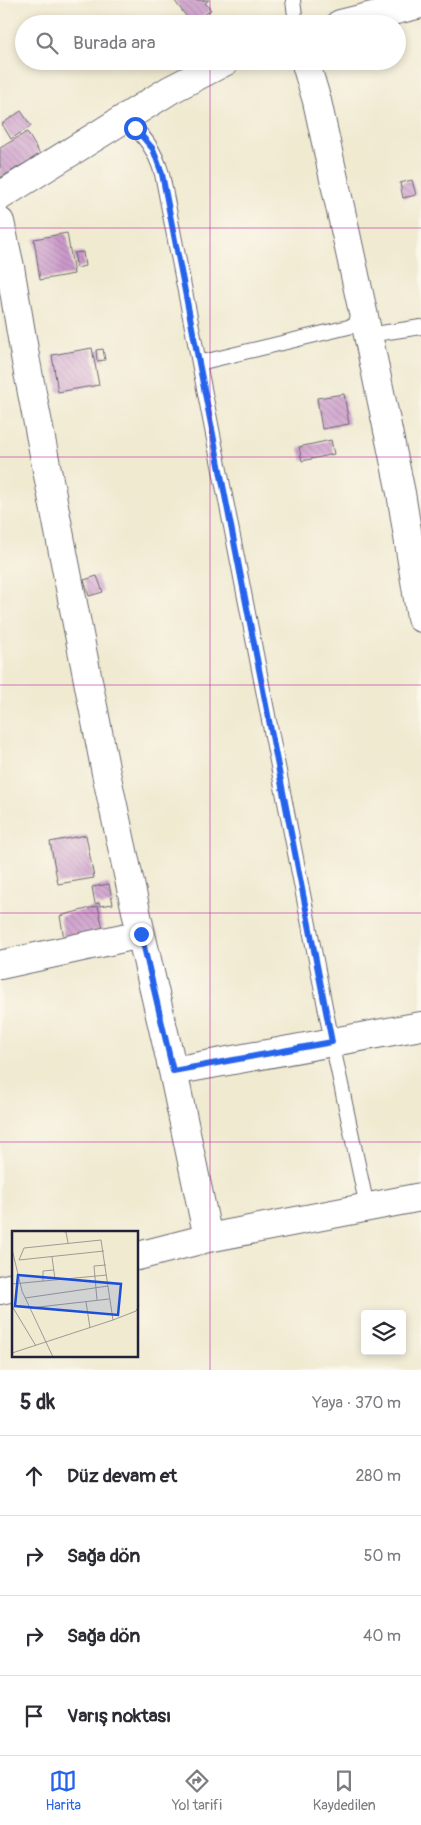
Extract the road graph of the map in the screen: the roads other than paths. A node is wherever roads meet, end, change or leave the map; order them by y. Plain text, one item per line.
1 (294, 0) edge
2 (421, 4) edge
3 (295, 15) edge
4 (376, 15) edge
5 (209, 70) edge
6 (308, 70) edge
7 (124, 119) junction
8 (0, 196) edge
9 (0, 222) edge
10 (421, 327) edge
11 (367, 329) junction
12 (199, 363) junction
13 (411, 491) edge
14 (421, 618) edge
15 (141, 934) junction
16 (0, 965) edge
17 (421, 1026) edge
18 (332, 1042) junction
19 (173, 1071) junction
20 (421, 1196) edge
21 (367, 1207) junction
22 (208, 1238) junction
23 (139, 1256) edge

1 - 3 lane
2 - 4 street
5 - 7 street
6 - 11 street
7 - 8 street
7 - 12 lane
9 - 15 street
10 - 11 lane
11 - 12 lane
11 - 13 street
12 - 18 lane
13 - 14 street
15 - 16 street
15 - 19 street
17 - 18 street
18 - 19 street
18 - 21 lane
19 - 22 street
20 - 21 street
21 - 22 street
22 - 23 street

